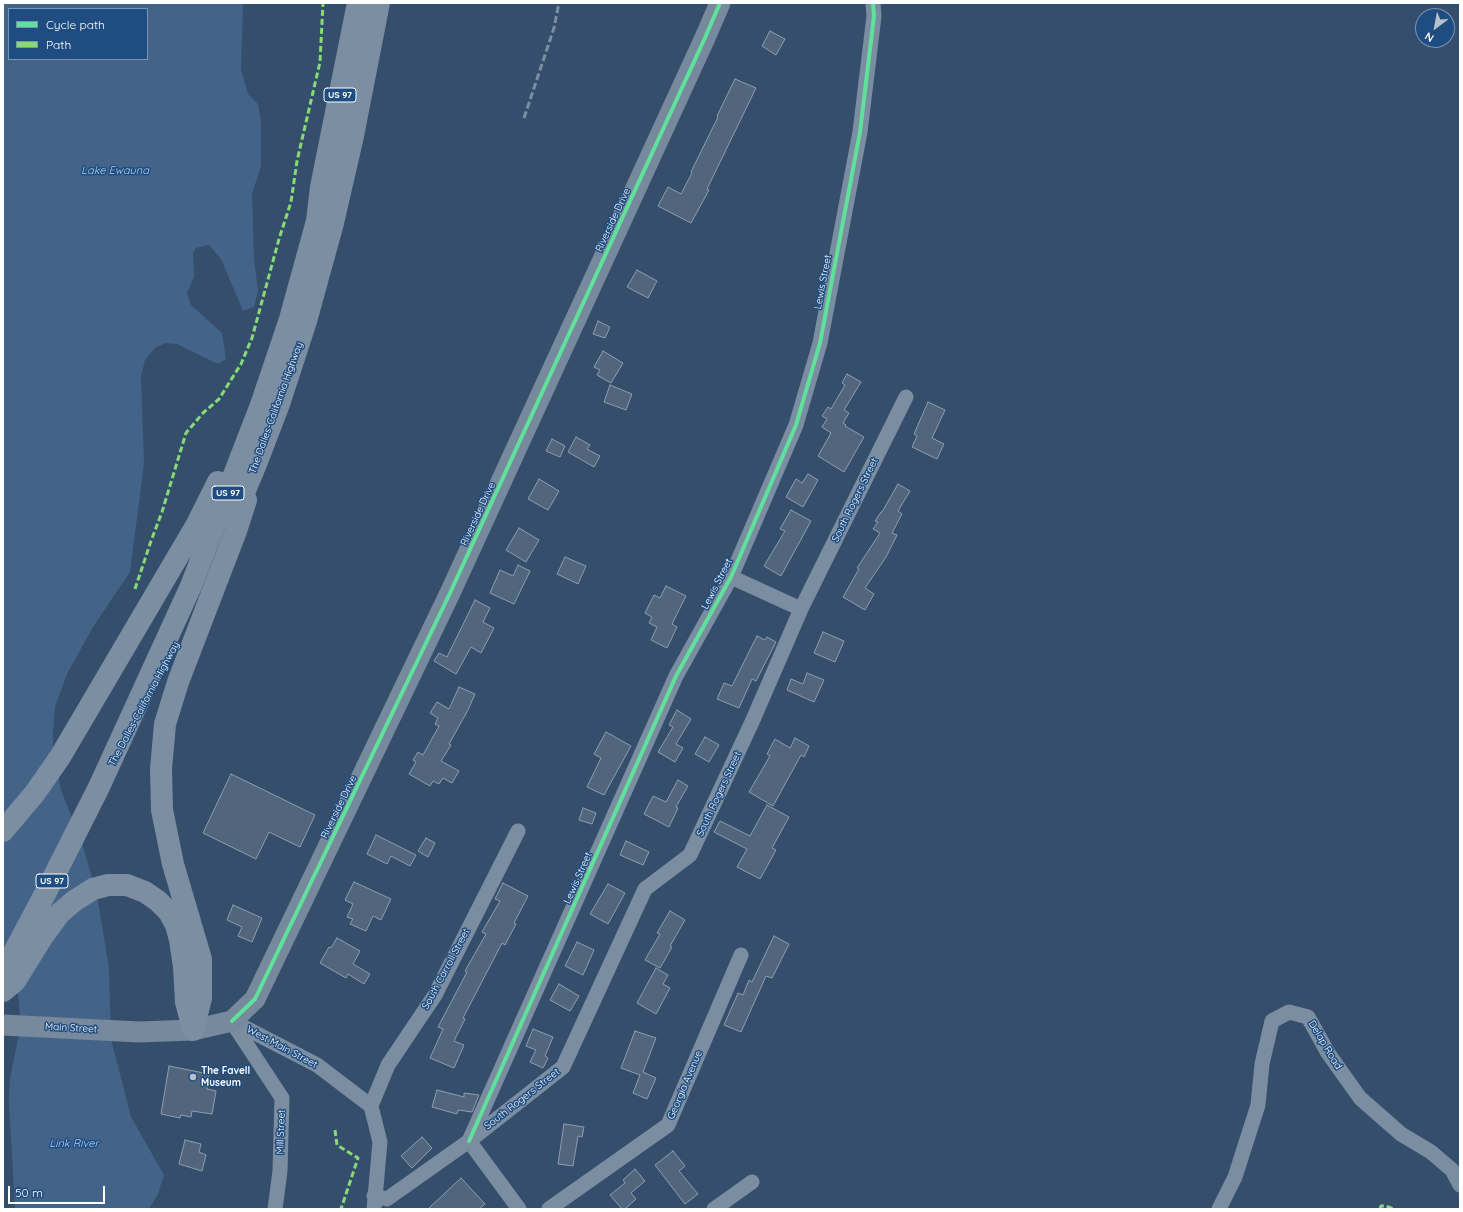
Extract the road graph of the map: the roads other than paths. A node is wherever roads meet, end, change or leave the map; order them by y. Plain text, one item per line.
1 (358, 3) edge
2 (379, 3) edge
3 (720, 3) edge
4 (873, 3) edge
5 (321, 187) junction
6 (906, 397) dead end
7 (256, 464) junction
8 (732, 577) junction
9 (801, 609) junction
10 (99, 787) junction
11 (3, 831) edge
12 (518, 831) dead end
13 (741, 955) dead end
14 (3, 973) edge
15 (3, 991) edge
16 (232, 1021) junction
17 (3, 1025) edge
18 (193, 1030) junction
19 (371, 1106) junction
20 (469, 1140) junction
21 (752, 1182) dead end
22 (1460, 1185) edge
23 (374, 1202) edge
24 (275, 1209) edge
25 (519, 1209) edge
26 (549, 1209) edge
27 (714, 1209) edge
28 (1219, 1209) edge

1 - 5 highway, The Dalles-California Highway / US 97
2 - 7 highway, The Dalles-California Highway / US 97
3 - 16 street, Riverside Drive
4 - 8 street, Lewis Street
5 - 10 highway, The Dalles-California Highway / US 97
5 - 11 highway
6 - 9 street, South Rogers Street
7 - 10 highway, The Dalles-California Highway / US 97
7 - 18 highway
8 - 9 street
8 - 20 street, Lewis Street
9 - 20 street, South Rogers Street
10 - 14 highway, The Dalles-California Highway / US 97
12 - 19 street, South Carroll Street
13 - 26 street, Georgia Avenue
15 - 18 highway
16 - 18 street
16 - 19 street, West Main Street
16 - 24 street, Mill Street
17 - 18 street, Main Street
19 - 23 street
20 - 23 street, South Rogers Street
20 - 25 street
21 - 27 street
22 - 28 street, Delap Road

